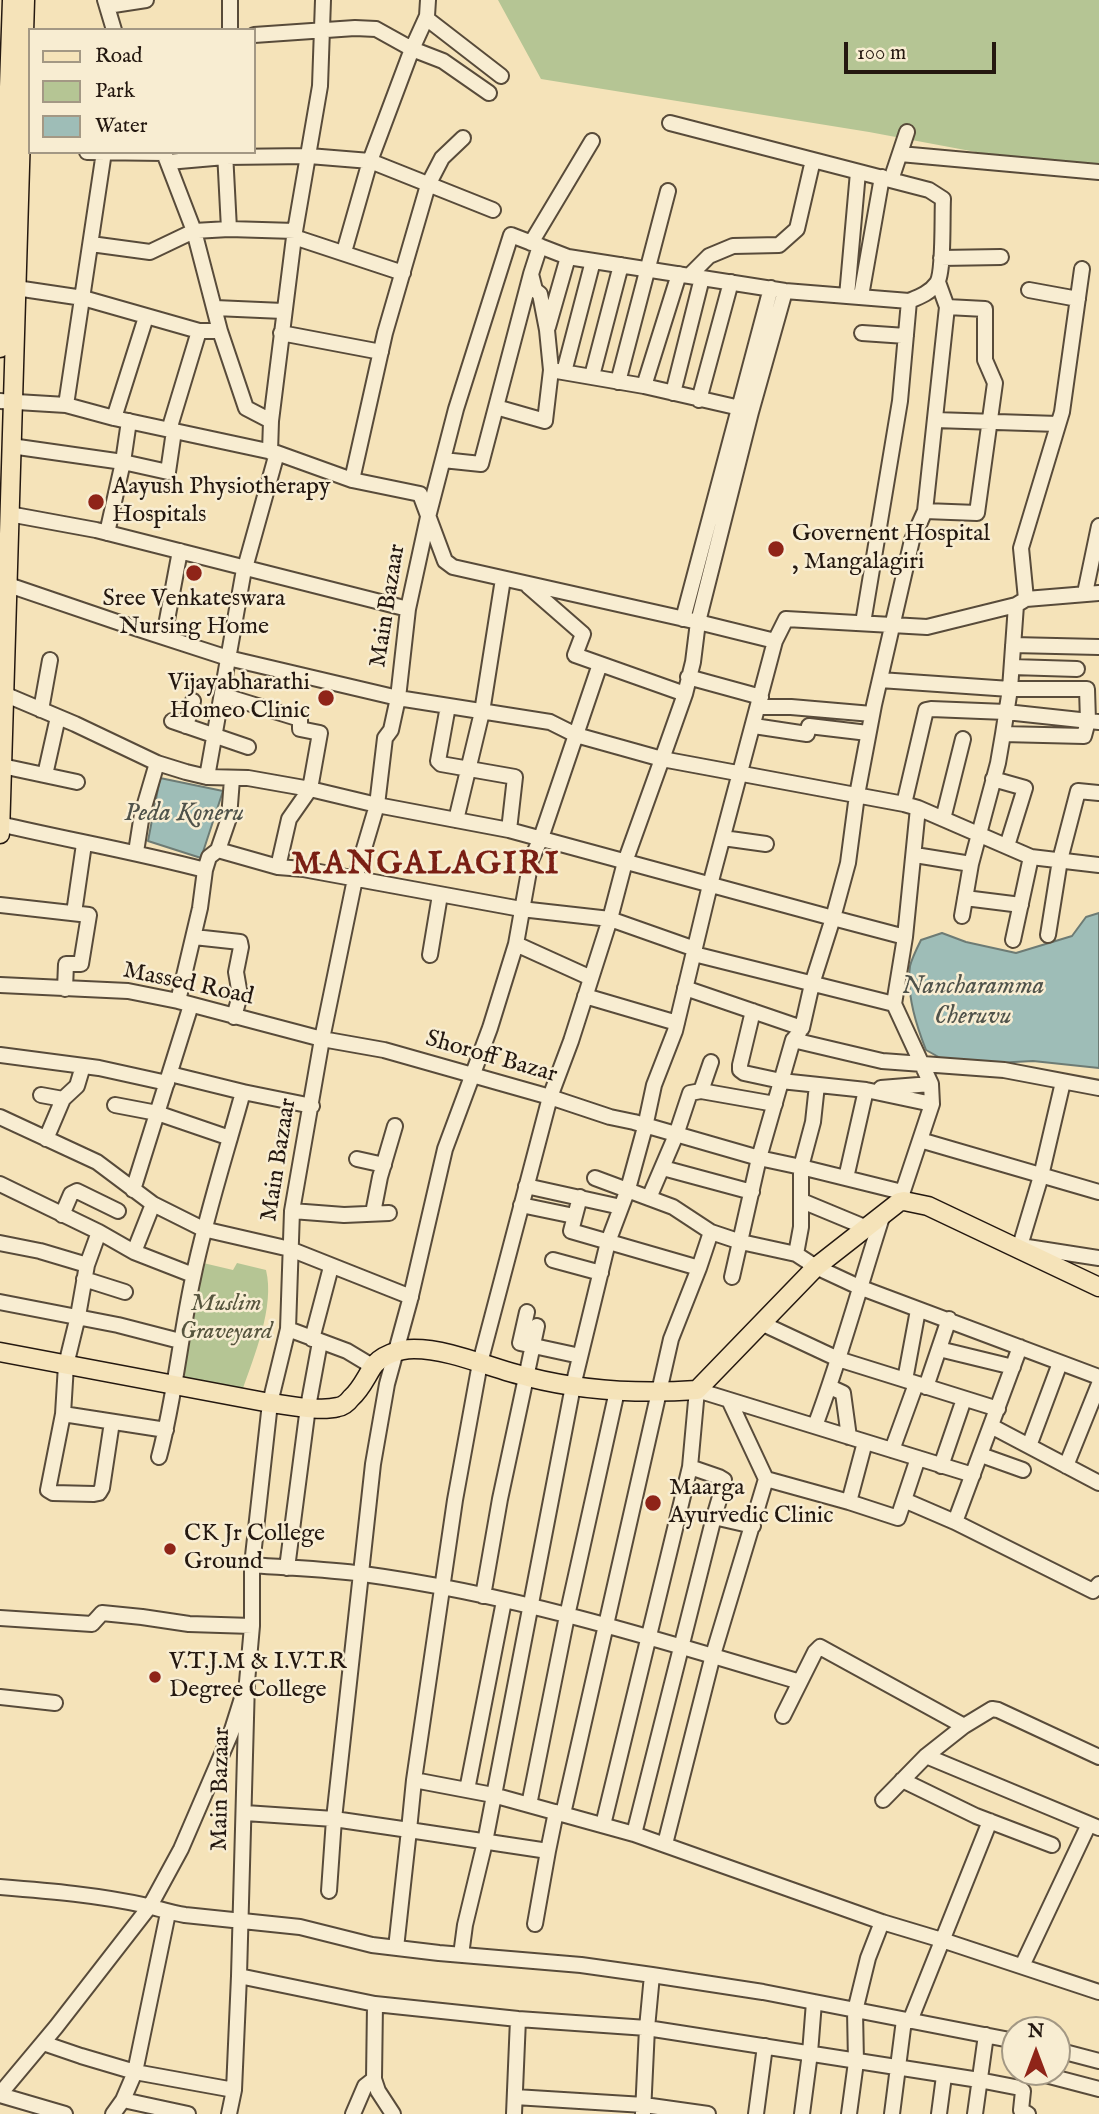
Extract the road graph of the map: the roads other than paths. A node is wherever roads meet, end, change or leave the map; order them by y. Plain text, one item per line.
1 (12, 0) edge
2 (25, 0) edge
3 (146, 0) edge
4 (230, 0) edge
5 (323, 0) edge
6 (428, 0) edge
7 (106, 3) edge
8 (426, 18) junction
9 (113, 28) edge
10 (230, 28) edge
11 (324, 32) junction
12 (256, 35) edge
13 (412, 49) junction
14 (501, 76) dead end
15 (5, 90) edge
16 (489, 93) dead end
17 (670, 123) dead end
18 (907, 132) dead end
19 (463, 138) dead end
20 (592, 141) dead end
21 (14, 153) edge
22 (104, 154) edge
23 (134, 154) edge
24 (225, 154) edge
25 (900, 154) junction
26 (165, 156) edge
27 (309, 156) junction
28 (813, 160) junction
29 (370, 161) junction
30 (858, 172) junction
31 (1099, 172) edge
32 (887, 178) junction
33 (428, 185) junction
34 (668, 191) dead end
35 (493, 210) dead end
36 (229, 229) junction
37 (194, 232) junction
38 (294, 234) junction
39 (91, 244) junction
40 (535, 244) junction
41 (344, 252) junction
42 (568, 257) junction
43 (1001, 257) dead end
44 (941, 258) junction
45 (593, 261) junction
46 (1, 265) edge
47 (621, 265) junction
48 (647, 269) junction
49 (1082, 269) dead end
50 (402, 273) junction
51 (531, 274) junction
52 (690, 276) junction
53 (731, 282) junction
54 (938, 282) junction
55 (16, 289) junction
56 (778, 290) junction
57 (1029, 290) dead end
58 (854, 296) junction
59 (83, 298) junction
60 (1078, 299) junction
61 (909, 301) junction
62 (947, 307) junction
63 (215, 308) junction
64 (283, 311) junction
65 (146, 317) junction
66 (547, 330) junction
67 (199, 331) junction
68 (220, 331) junction
69 (281, 333) junction
70 (862, 333) dead end
71 (906, 335) junction
72 (0, 348) edge
73 (381, 352) junction
74 (557, 371) junction
75 (592, 376) junction
76 (618, 382) junction
77 (644, 386) junction
78 (673, 393) junction
79 (699, 400) junction
80 (6, 401) edge
81 (66, 405) junction
82 (496, 407) junction
83 (740, 408) junction
84 (121, 420) junction
85 (935, 420) junction
86 (271, 421) junction
87 (990, 422) junction
88 (1058, 424) junction
89 (171, 430) junction
90 (11, 446) junction
91 (274, 453) junction
92 (443, 460) junction
93 (123, 462) junction
94 (5, 468) edge
95 (352, 480) junction
96 (724, 493) junction
97 (925, 511) junction
98 (9, 514) junction
99 (428, 517) junction
100 (1099, 526) edge
101 (107, 533) junction
102 (180, 551) junction
103 (245, 567) junction
104 (503, 579) junction
105 (4, 583) edge
106 (524, 583) junction
107 (1092, 593) edge
108 (1021, 602) junction
109 (408, 609) junction
110 (683, 619) junction
111 (698, 622) junction
112 (863, 623) junction
113 (894, 625) junction
114 (164, 636) junction
115 (775, 641) junction
116 (1013, 645) junction
117 (1099, 647) edge
118 (228, 658) junction
119 (50, 660) dead end
120 (600, 664) junction
121 (1012, 667) junction
122 (1077, 669) dead end
123 (688, 677) junction
124 (880, 680) junction
125 (1010, 689) junction
126 (4, 694) junction
127 (685, 694) junction
128 (222, 695) junction
129 (398, 698) junction
130 (193, 701) dead end
131 (760, 702) junction
132 (448, 706) junction
133 (41, 710) junction
134 (482, 712) junction
135 (1006, 712) junction
136 (872, 715) junction
137 (58, 717) junction
138 (172, 721) dead end
139 (1094, 722) edge
140 (186, 726) junction
141 (754, 726) junction
142 (868, 733) junction
143 (1003, 734) junction
144 (576, 735) junction
145 (215, 736) junction
146 (963, 739) dead end
147 (248, 747) dead end
148 (662, 760) junction
149 (157, 763) junction
150 (2, 766) junction
151 (468, 769) junction
152 (741, 773) junction
153 (45, 775) junction
154 (207, 777) junction
155 (232, 779) junction
156 (993, 779) junction
157 (77, 782) dead end
158 (310, 789) junction
159 (1099, 793) edge
160 (857, 795) junction
161 (377, 805) junction
162 (911, 806) junction
163 (943, 819) junction
164 (456, 820) junction
165 (0, 824) edge
166 (509, 830) junction
167 (0, 834) edge
168 (978, 835) junction
169 (541, 838) junction
170 (723, 838) junction
171 (83, 844) junction
172 (766, 844) dead end
173 (1007, 846) junction
174 (218, 850) junction
175 (136, 852) junction
176 (915, 855) junction
177 (1031, 857) junction
178 (1060, 860) junction
179 (625, 862) junction
180 (971, 864) junction
181 (1099, 864) edge
182 (278, 867) junction
183 (205, 870) junction
184 (355, 879) junction
185 (710, 884) junction
186 (440, 895) junction
187 (965, 898) junction
188 (0, 905) edge
189 (1021, 905) junction
190 (521, 909) junction
191 (74, 914) junction
192 (962, 916) dead end
193 (833, 918) junction
194 (610, 919) junction
195 (1048, 935) dead end
196 (194, 937) junction
197 (905, 937) junction
198 (1013, 940) dead end
199 (516, 944) junction
200 (695, 952) junction
201 (430, 955) dead end
202 (591, 978) junction
203 (812, 984) junction
204 (0, 985) edge
205 (685, 988) junction
206 (65, 989) junction
207 (586, 996) junction
208 (185, 1003) junction
209 (894, 1004) junction
210 (753, 1011) junction
211 (234, 1017) junction
212 (677, 1023) junction
213 (798, 1034) junction
214 (322, 1039) junction
215 (0, 1055) edge
216 (710, 1062) dead end
217 (924, 1065) junction
218 (83, 1066) junction
219 (472, 1075) junction
220 (169, 1079) junction
221 (781, 1081) junction
222 (1063, 1082) junction
223 (931, 1084) junction
224 (817, 1085) junction
225 (1099, 1088) edge
226 (866, 1090) junction
227 (701, 1091) junction
228 (243, 1092) junction
229 (41, 1095) dead end
230 (550, 1097) junction
231 (63, 1099) junction
232 (775, 1104) junction
233 (932, 1104) junction
234 (115, 1105) dead end
235 (312, 1106) junction
236 (157, 1113) junction
237 (0, 1117) edge
238 (395, 1126) dead end
239 (645, 1127) junction
240 (676, 1135) junction
241 (230, 1138) junction
242 (46, 1139) junction
243 (920, 1140) junction
244 (759, 1158) junction
245 (357, 1159) dead end
246 (384, 1165) junction
247 (801, 1167) junction
248 (663, 1168) junction
249 (1041, 1176) junction
250 (595, 1178) dead end
251 (846, 1178) junction
252 (0, 1184) edge
253 (526, 1186) junction
254 (628, 1189) junction
255 (133, 1190) junction
256 (752, 1192) junction
257 (1099, 1192) edge
258 (580, 1197) junction
259 (649, 1198) junction
260 (906, 1200) junction
261 (802, 1201) junction
262 (153, 1203) junction
263 (521, 1205) junction
264 (621, 1207) junction
265 (118, 1211) dead end
266 (292, 1211) junction
267 (373, 1213) junction
268 (389, 1213) dead end
269 (883, 1214) junction
270 (62, 1215) junction
271 (574, 1216) junction
272 (867, 1228) junction
273 (204, 1229) junction
274 (99, 1232) junction
275 (711, 1232) junction
276 (608, 1242) junction
277 (741, 1242) junction
278 (0, 1243) edge
279 (1015, 1245) junction
280 (289, 1249) junction
281 (134, 1252) junction
282 (796, 1254) junction
283 (1099, 1258) edge
284 (553, 1260) dead end
285 (331, 1267) junction
286 (816, 1267) junction
287 (699, 1268) junction
288 (85, 1272) junction
289 (601, 1273) junction
290 (193, 1275) junction
291 (732, 1278) dead end
292 (859, 1287) junction
293 (1099, 1287) edge
294 (125, 1292) dead end
295 (411, 1297) junction
296 (1099, 1300) edge
297 (0, 1301) edge
298 (918, 1310) junction
299 (527, 1312) dead end
300 (78, 1316) junction
301 (949, 1320) junction
302 (761, 1322) junction
303 (537, 1326) dead end
304 (288, 1329) junction
305 (180, 1341) junction
306 (316, 1341) junction
307 (533, 1346) junction
308 (1020, 1347) junction
309 (939, 1349) junction
310 (0, 1352) edge
311 (396, 1352) junction
312 (580, 1356) junction
313 (838, 1359) junction
314 (480, 1363) junction
315 (1060, 1363) junction
316 (66, 1365) junction
317 (372, 1366) junction
318 (1013, 1367) junction
319 (524, 1377) junction
320 (1099, 1377) edge
321 (174, 1384) junction
322 (916, 1384) junction
323 (1099, 1384) edge
324 (573, 1386) junction
325 (830, 1388) junction
326 (697, 1390) junction
327 (617, 1391) junction
328 (659, 1392) junction
329 (964, 1399) junction
330 (729, 1400) junction
331 (270, 1403) junction
332 (308, 1407) junction
333 (998, 1409) junction
334 (63, 1414) junction
335 (113, 1422) junction
336 (815, 1426) junction
337 (992, 1426) junction
338 (166, 1430) junction
339 (849, 1437) junction
340 (865, 1442) junction
341 (1029, 1446) junction
342 (892, 1450) junction
343 (981, 1455) junction
344 (159, 1457) dead end
345 (918, 1458) junction
346 (941, 1465) junction
347 (1066, 1466) junction
348 (690, 1467) junction
349 (1023, 1470) dead end
350 (973, 1475) junction
351 (766, 1479) junction
352 (1099, 1483) edge
353 (904, 1500) junction
354 (849, 1502) junction
355 (713, 1517) junction
356 (955, 1522) junction
357 (753, 1526) junction
358 (252, 1565) junction
359 (287, 1568) junction
360 (361, 1573) junction
361 (1099, 1584) edge
362 (443, 1587) junction
363 (483, 1596) junction
364 (504, 1601) junction
365 (530, 1607) junction
366 (567, 1616) junction
367 (0, 1618) edge
368 (252, 1626) junction
369 (607, 1627) junction
370 (649, 1637) junction
371 (683, 1646) junction
372 (713, 1655) junction
373 (247, 1682) junction
374 (800, 1682) junction
375 (0, 1697) edge
376 (55, 1703) dead end
377 (783, 1716) dead end
378 (964, 1726) junction
379 (926, 1756) junction
380 (1099, 1757) edge
381 (414, 1780) junction
382 (902, 1780) junction
383 (467, 1790) junction
384 (493, 1795) junction
385 (883, 1800) dead end
386 (529, 1805) junction
387 (245, 1813) junction
388 (560, 1813) junction
389 (334, 1819) junction
390 (990, 1821) junction
391 (603, 1825) junction
392 (1094, 1826) edge
393 (409, 1830) junction
394 (634, 1834) junction
395 (485, 1842) junction
396 (665, 1844) junction
397 (1052, 1845) dead end
398 (548, 1851) junction
399 (0, 1887) edge
400 (329, 1891) dead end
401 (150, 1906) junction
402 (168, 1913) junction
403 (241, 1921) junction
404 (882, 1922) junction
405 (534, 1924) dead end
406 (942, 1940) junction
407 (396, 1948) junction
408 (461, 1955) junction
409 (1021, 1966) junction
410 (652, 1975) junction
411 (239, 1976) junction
412 (1099, 1992) edge
413 (814, 2002) junction
414 (375, 2004) junction
415 (855, 2011) junction
416 (518, 2019) junction
417 (907, 2020) junction
418 (647, 2028) junction
419 (986, 2035) junction
420 (1001, 2038) edge
421 (43, 2043) junction
422 (765, 2046) junction
423 (810, 2053) junction
424 (1071, 2054) edge
425 (1099, 2061) edge
426 (856, 2062) junction
427 (898, 2069) junction
428 (135, 2071) junction
429 (944, 2076) junction
430 (374, 2080) junction
431 (979, 2080) junction
432 (1071, 2082) edge
433 (1028, 2086) edge
434 (1099, 2089) edge
435 (234, 2091) junction
436 (1023, 2091) junction
437 (0, 2094) edge
438 (515, 2097) junction
439 (123, 2100) junction
440 (643, 2110) edge
441 (60, 2113) edge
442 (113, 2114) edge
443 (188, 2114) edge
444 (229, 2114) edge
445 (353, 2114) edge
446 (393, 2114) edge
447 (514, 2114) edge
448 (708, 2114) edge
449 (756, 2114) edge
450 (802, 2114) edge
451 (849, 2114) edge
452 (892, 2114) edge
453 (939, 2114) edge
454 (975, 2114) edge
455 (1028, 2114) edge

1 - 15 main road
2 - 21 main road
3 - 7 street
4 - 10 street
5 - 11 street
6 - 8 street
7 - 9 street
8 - 13 street
8 - 14 street
11 - 12 street
11 - 13 street
11 - 27 street
13 - 16 street
13 - 29 street
15 - 21 main road
17 - 28 street
18 - 25 street
19 - 33 street
20 - 40 street
21 - 46 main road
21 - 55 main road
22 - 39 street
23 - 26 street
24 - 26 street
24 - 27 street
24 - 36 street
25 - 31 street
25 - 32 street
26 - 37 street
27 - 29 street
27 - 38 street
28 - 30 street
28 - 52 street
29 - 33 street
29 - 41 street
30 - 32 street
30 - 58 street
32 - 44 street
32 - 58 street
33 - 35 street
33 - 50 street
34 - 48 street
36 - 37 street
36 - 38 street
37 - 39 street
37 - 63 street
38 - 41 street
38 - 64 street
39 - 59 street
40 - 42 street
40 - 51 street
40 - 92 street, Main Bazaar
41 - 50 street
42 - 45 street
42 - 66 street
43 - 44 street
44 - 54 street
45 - 47 street
45 - 74 street
46 - 72 main road
47 - 48 street
47 - 75 street
48 - 52 street
48 - 76 street
49 - 60 street
50 - 73 street
51 - 66 street
51 - 82 street
52 - 53 street
52 - 77 street
52 - 78 street
53 - 56 street
53 - 79 street
54 - 61 street
54 - 62 street
55 - 59 street
55 - 80 main road
56 - 58 street
56 - 83 street
56 - 96 street
57 - 60 street
58 - 61 street
59 - 65 street
59 - 81 street
60 - 88 street
61 - 71 street
62 - 85 street
62 - 87 street
63 - 64 street
63 - 68 street
64 - 69 street
65 - 67 street
65 - 84 street
66 - 74 street
67 - 68 street
67 - 89 street
68 - 86 street
69 - 73 street
69 - 86 street
70 - 71 street
71 - 112 street
73 - 95 street
74 - 75 street
74 - 82 street
75 - 76 street
76 - 77 street
77 - 78 street
78 - 79 street
79 - 83 street
80 - 81 street
80 - 90 main road
81 - 84 street
82 - 92 street
83 - 96 street
84 - 89 street
84 - 93 street
85 - 87 street
85 - 97 street
86 - 91 street
87 - 88 street
87 - 97 street
88 - 108 street
89 - 91 street
89 - 93 street
90 - 93 street
90 - 94 main road
91 - 95 street
91 - 103 street
92 - 99 street, Main Bazaar
93 - 101 street
94 - 98 main road
95 - 99 street
96 - 110 street
96 - 111 street
97 - 113 street
98 - 101 street
98 - 105 main road
99 - 104 street
99 - 109 street, Main Bazaar
100 - 107 street
101 - 102 street
102 - 103 street
102 - 114 street
103 - 109 street
103 - 118 street
104 - 106 street
104 - 134 street
105 - 114 street
105 - 126 main road
106 - 110 street
106 - 120 street
107 - 108 street
108 - 113 street
108 - 116 street
109 - 129 street, Main Bazaar
110 - 111 street
111 - 115 street
111 - 123 street
112 - 113 street
112 - 115 street
113 - 124 street
114 - 118 street
115 - 131 street
116 - 117 street
116 - 121 street
118 - 128 street
118 - 129 street
119 - 133 street
120 - 127 street
120 - 144 street
121 - 122 street
121 - 125 street
123 - 127 street
123 - 131 street
124 - 125 street
124 - 136 street
125 - 135 street
125 - 139 street
126 - 133 street
126 - 150 main road
127 - 148 street
128 - 145 street
128 - 158 street
129 - 132 street
129 - 161 street, Main Bazaar
130 - 140 street
131 - 136 street
131 - 141 street
132 - 134 street
132 - 151 street
133 - 137 street
134 - 144 street
134 - 151 street
135 - 139 street
135 - 143 street
135 - 162 street
136 - 142 street
137 - 149 street
137 - 153 street
138 - 140 street
139 - 143 street
140 - 145 street
141 - 142 street
141 - 152 street
142 - 160 street
143 - 156 street
144 - 148 street
144 - 169 street
145 - 147 street
145 - 154 street
146 - 163 street
148 - 152 street
148 - 179 street
149 - 154 street
149 - 175 street
150 - 153 street
150 - 165 main road
151 - 164 street
151 - 166 street
152 - 160 street
152 - 170 street
153 - 157 street
154 - 155 street
155 - 158 street
155 - 174 street
156 - 168 street
156 - 173 street
158 - 161 street
158 - 182 street
159 - 178 street
160 - 162 street
160 - 193 street
161 - 164 street
161 - 184 street, Main Bazaar
162 - 163 street
162 - 176 street
163 - 168 street
164 - 166 street
165 - 167 main road
165 - 171 street
166 - 169 street
168 - 173 street
168 - 180 street
169 - 179 street
169 - 190 street
170 - 172 street
170 - 185 street
171 - 175 street
171 - 191 street
173 - 177 street
174 - 182 street
174 - 183 street
175 - 183 street
176 - 180 street
176 - 197 street
177 - 178 street
177 - 189 street
178 - 181 street
178 - 195 street
179 - 185 street
179 - 194 street
180 - 187 street
182 - 184 street
183 - 196 street
184 - 186 street
184 - 214 street, Main Bazaar
185 - 193 street
185 - 200 street
186 - 190 street
186 - 201 street
187 - 189 street
187 - 192 street
188 - 191 street
189 - 198 street
190 - 194 street
190 - 199 street
191 - 206 street
193 - 197 street
193 - 203 street
194 - 200 street
194 - 202 street
196 - 208 street
196 - 211 street
197 - 209 street
199 - 202 street
199 - 219 street
200 - 203 street
200 - 205 street
202 - 207 street
203 - 209 street
203 - 213 street
204 - 206 street, Massed Road
205 - 210 street
205 - 212 street
206 - 208 street, Massed Road
207 - 212 street
207 - 230 street
208 - 211 street, Massed Road
208 - 220 street
209 - 217 street
210 - 213 street
210 - 221 street
211 - 214 street, Massed Road
212 - 239 street
213 - 217 street
213 - 221 street
214 - 219 street, Shoroff Bazar
214 - 235 street, Main Bazaar
215 - 218 street
216 - 227 street
217 - 222 street
217 - 223 street
218 - 220 street
218 - 231 street
219 - 230 street, Shoroff Bazar
219 - 295 street
220 - 228 street
220 - 236 street
221 - 224 street
221 - 232 street
222 - 225 street
222 - 249 street
223 - 226 street
223 - 233 street
224 - 226 street
224 - 247 street
226 - 233 street
226 - 251 street
227 - 232 street
227 - 240 street
228 - 235 street
228 - 241 street
229 - 231 street
230 - 239 street, Shoroff Bazar
230 - 253 street
231 - 242 street
232 - 244 street
233 - 243 street
234 - 236 street
235 - 266 street, Main Bazaar
236 - 241 street
236 - 255 street
237 - 242 street
238 - 246 street
239 - 240 street, Shoroff Bazar
239 - 254 street
240 - 244 street, Shoroff Bazar
240 - 248 street
241 - 273 street
242 - 255 street
243 - 249 street
243 - 260 street
244 - 247 street, Shoroff Bazar
244 - 256 street
245 - 246 street
246 - 267 street
247 - 251 street, Shoroff Bazar
247 - 261 street
248 - 256 street
248 - 259 street
249 - 257 street
249 - 279 street
250 - 254 street
251 - 260 street, Shoroff Bazar
252 - 270 street
253 - 258 street
253 - 263 street
254 - 259 street
254 - 264 street
255 - 262 street
256 - 277 street
258 - 264 street
258 - 271 street
259 - 275 street
260 - 269 main road
260 - 279 main road
260 - 296 main road
261 - 272 street
261 - 282 street
262 - 273 street
262 - 281 street
263 - 271 street
263 - 314 street
264 - 276 street
265 - 270 street
266 - 267 street
266 - 280 street, Main Bazaar
267 - 268 street
269 - 272 main road
269 - 292 street
270 - 274 street
271 - 276 street
272 - 286 main road
273 - 280 street
273 - 290 street
274 - 281 street
274 - 288 street
275 - 277 street
275 - 287 street
276 - 287 street
276 - 289 street
277 - 282 street
277 - 291 street
278 - 288 street
279 - 283 street
279 - 293 main road
280 - 285 street
280 - 304 street, Main Bazaar
281 - 290 street
282 - 286 street
284 - 289 street
285 - 295 street
285 - 306 street
286 - 292 street
286 - 302 main road
287 - 328 street
288 - 294 street
288 - 300 street
289 - 312 street
290 - 305 street
292 - 298 street
292 - 313 street
295 - 311 street
297 - 300 street
298 - 301 street
298 - 322 street
299 - 307 street
300 - 305 street
300 - 316 street
301 - 308 street
301 - 309 street
302 - 313 street
302 - 326 main road
303 - 307 street
304 - 306 street
304 - 331 street, Main Bazaar
305 - 321 street
306 - 317 street
306 - 332 street
307 - 312 street
307 - 319 street
308 - 315 street
308 - 318 street
309 - 318 street
309 - 322 street
310 - 316 main road
311 - 314 main road
311 - 317 main road
311 - 360 street
312 - 324 street
313 - 322 street
313 - 325 street
314 - 319 main road
314 - 362 street
315 - 320 street
315 - 341 street
316 - 321 main road
316 - 334 street
317 - 332 main road
318 - 333 street
319 - 324 main road
319 - 363 street
321 - 331 main road
321 - 338 street
322 - 329 street
322 - 342 street
323 - 347 street
324 - 327 main road
324 - 365 street
325 - 336 street
325 - 339 street
326 - 328 main road
326 - 330 street
326 - 348 street
327 - 328 main road
327 - 366 street
328 - 369 street
329 - 333 street
329 - 346 street
330 - 336 street
330 - 351 street
331 - 332 main road
331 - 358 street, Main Bazaar
332 - 359 street
333 - 337 street
334 - 335 street
334 - 335 street
335 - 338 street
336 - 339 street
337 - 341 street
337 - 343 street
338 - 344 street
339 - 340 street
340 - 342 street
340 - 354 street
341 - 347 street
342 - 345 street
343 - 349 street
343 - 350 street
345 - 346 street
345 - 353 street
346 - 350 street
347 - 352 street
348 - 355 street
348 - 370 street
350 - 356 street
351 - 354 street
351 - 357 street
353 - 354 street
353 - 356 street
355 - 357 street
355 - 371 street
356 - 361 street
357 - 372 street
358 - 359 street
358 - 368 street, Main Bazaar
359 - 360 street
360 - 362 street
360 - 389 street
362 - 363 street
362 - 381 street
363 - 364 street
364 - 365 street
364 - 383 street
365 - 366 street
365 - 384 street
366 - 369 street
366 - 386 street
367 - 368 street
368 - 373 street, Main Bazaar
369 - 370 street
369 - 388 street
370 - 371 street
370 - 391 street
371 - 372 street
371 - 394 street
372 - 374 street
372 - 396 street
373 - 387 street, Main Bazaar
373 - 401 street
374 - 377 street
374 - 378 street
375 - 376 street
378 - 379 street
378 - 380 street
379 - 382 street
379 - 392 street
381 - 383 street
381 - 393 street
382 - 385 street
382 - 390 street
383 - 384 street
384 - 386 street
384 - 395 street
386 - 388 street
387 - 389 street
387 - 403 street, Main Bazaar
388 - 391 street
388 - 398 street
389 - 393 street
389 - 400 street
390 - 397 street
390 - 406 street
391 - 394 street
392 - 409 street
393 - 395 street
393 - 407 street
394 - 396 street
395 - 398 street
395 - 408 street
396 - 404 street
398 - 405 street
399 - 401 street
401 - 402 street
401 - 421 street
402 - 403 street
402 - 428 street
403 - 407 street
403 - 411 street, Main Bazaar
404 - 406 street
404 - 415 street
406 - 409 street
406 - 417 street
407 - 408 street
408 - 410 street
409 - 412 street
410 - 413 street
410 - 418 street
411 - 414 street
411 - 435 street, Main Bazaar
413 - 415 street
413 - 423 street
414 - 416 street
414 - 430 street
415 - 417 street
415 - 426 street
416 - 418 street
416 - 438 street
417 - 419 street
417 - 427 street
418 - 422 street
418 - 440 street
419 - 420 street
419 - 431 street
421 - 428 street
421 - 437 street
422 - 423 street
422 - 449 street
423 - 426 street
423 - 450 street
424 - 425 street
426 - 427 street
426 - 451 street
427 - 429 street
427 - 452 street
428 - 435 street
428 - 439 street
429 - 431 street
429 - 453 street
430 - 445 street
430 - 446 street
431 - 436 street
431 - 454 street
432 - 434 street
433 - 436 street
435 - 444 street, Main Bazaar
436 - 455 street
437 - 441 street
438 - 440 street
438 - 447 street
439 - 442 street
439 - 443 street
440 - 448 street

